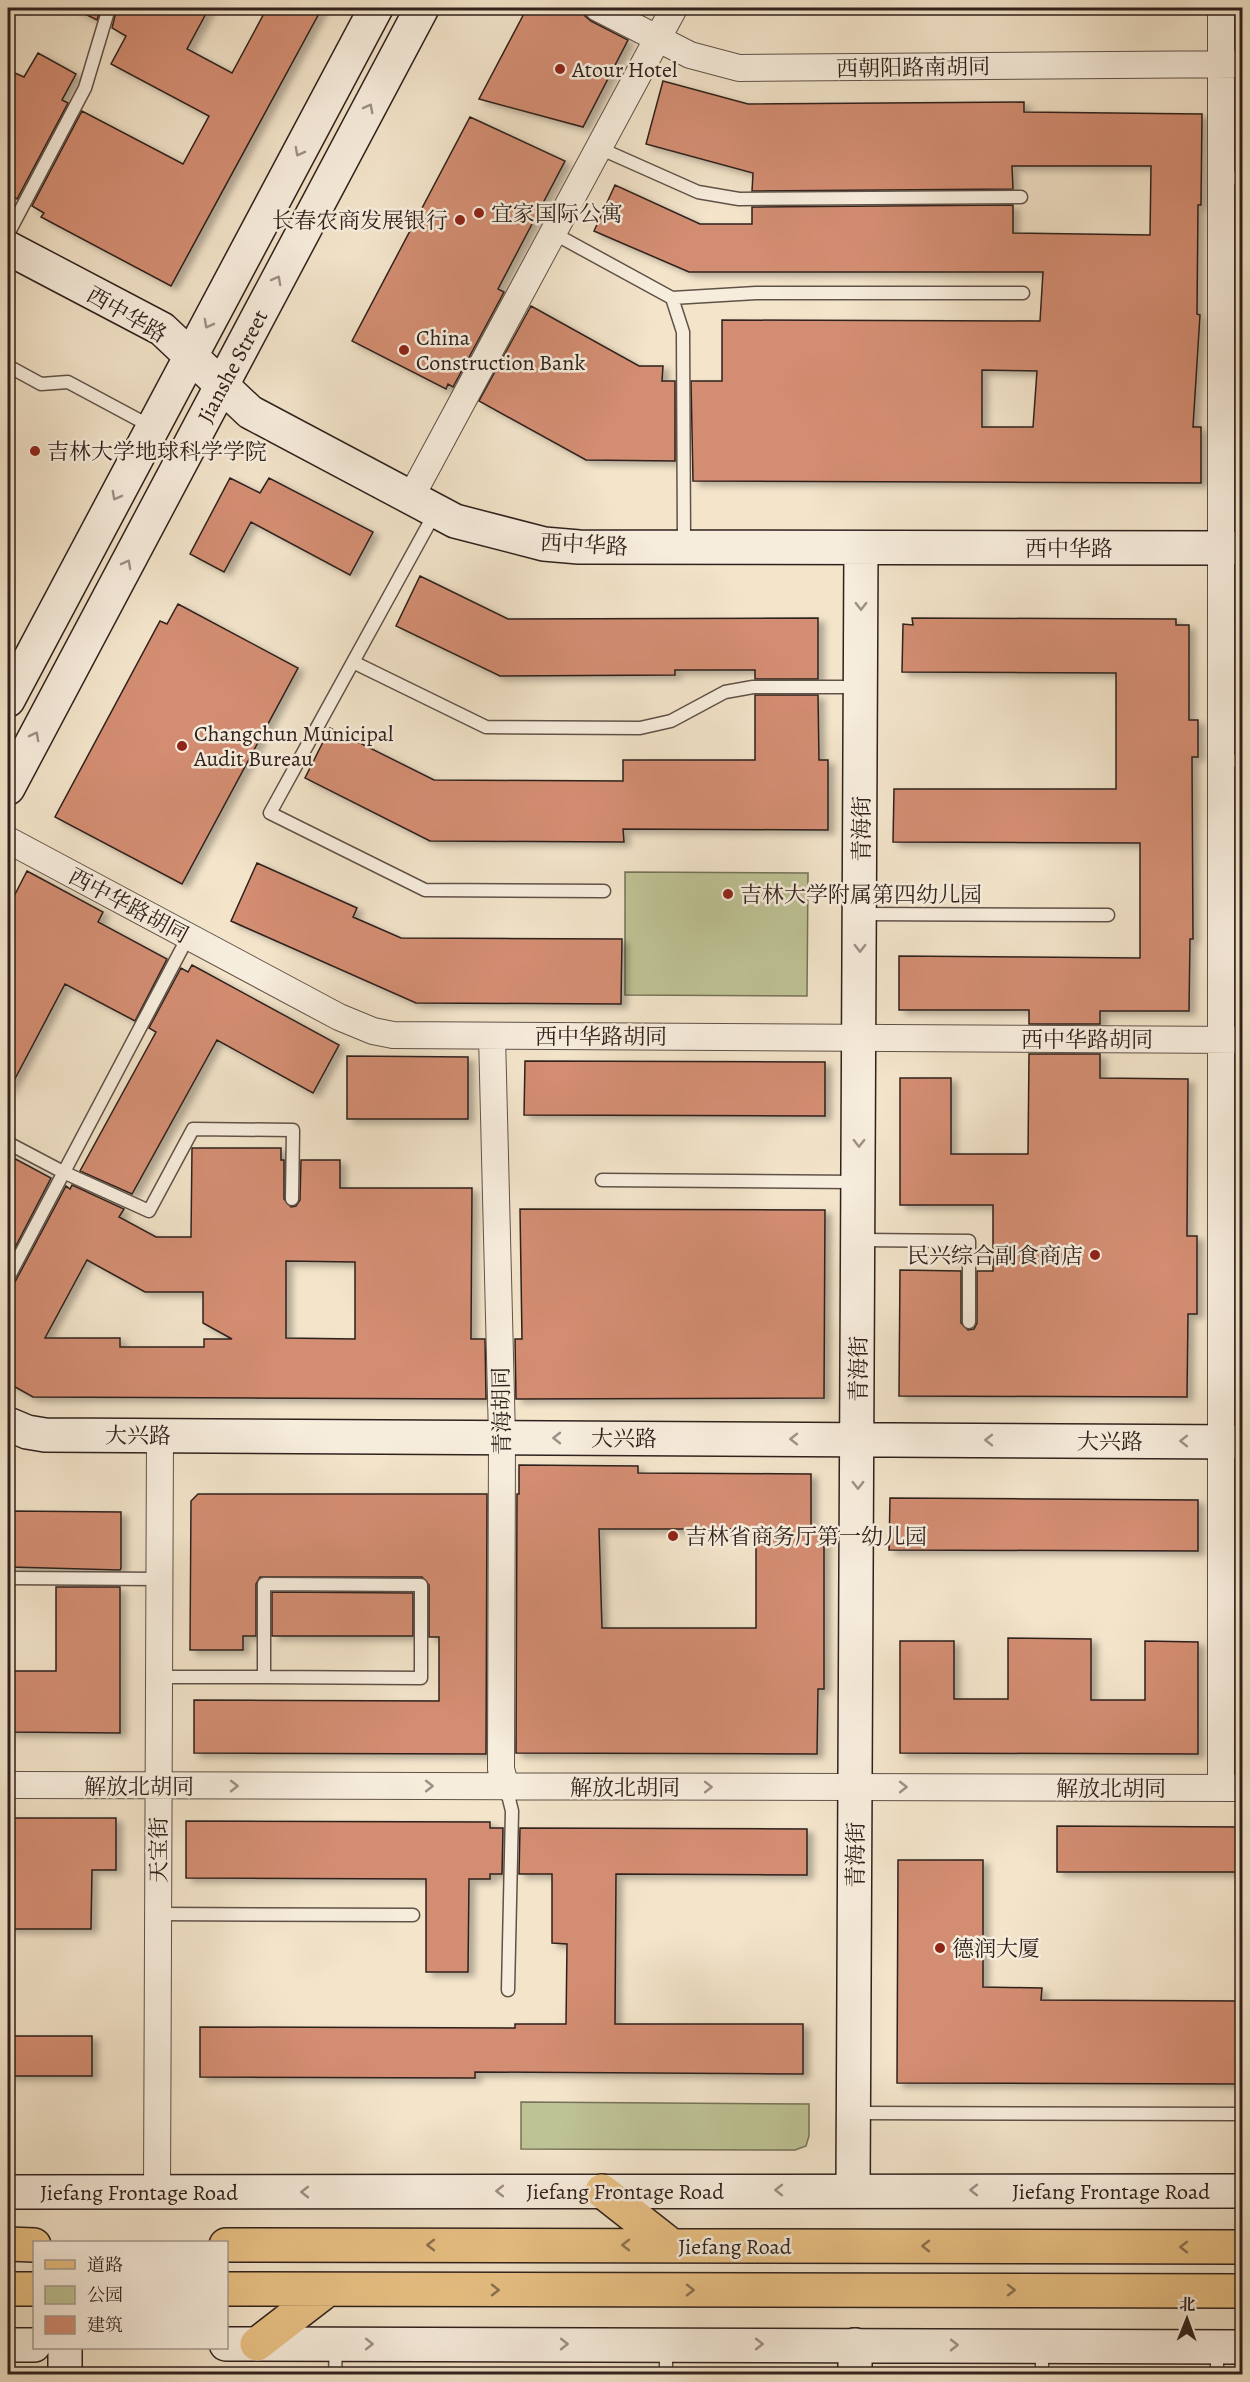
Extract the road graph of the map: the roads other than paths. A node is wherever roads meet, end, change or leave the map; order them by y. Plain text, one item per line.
1 (110, 8) edge
2 (376, 8) edge
3 (422, 8) edge
4 (598, 8) edge
5 (674, 8) edge
6 (1221, 8) edge
7 (657, 39) junction
8 (1232, 64) edge
9 (599, 148) junction
10 (1232, 177) edge
11 (1021, 197) dead end
12 (553, 233) junction
13 (8, 234) edge
14 (8, 248) edge
15 (1023, 293) dead end
16 (672, 298) junction
17 (190, 356) junction
18 (8, 366) edge
19 (222, 385) junction
20 (153, 427) junction
21 (423, 504) junction
22 (684, 547) junction
23 (861, 548) junction
24 (1231, 548) edge
25 (353, 662) junction
26 (861, 687) junction
27 (8, 700) edge
28 (1231, 761) edge
29 (8, 788) edge
30 (8, 840) edge
31 (604, 891) dead end
32 (861, 914) junction
33 (1108, 915) dead end
34 (188, 937) junction
35 (492, 1035) junction
36 (860, 1038) junction
37 (1232, 1040) edge
38 (8, 1143) edge
39 (63, 1172) junction
40 (602, 1180) dead end
41 (859, 1182) junction
42 (292, 1199) dead end
43 (859, 1240) junction
44 (8, 1278) edge
45 (969, 1322) dead end
46 (8, 1424) edge
47 (160, 1435) junction
48 (502, 1437) junction
49 (858, 1439) junction
50 (1231, 1442) edge
51 (8, 1578) edge
52 (160, 1579) junction
53 (159, 1677) junction
54 (264, 1677) junction
55 (8, 1785) edge
56 (159, 1786) junction
57 (506, 1787) junction
58 (855, 1787) junction
59 (1232, 1788) edge
60 (158, 1914) junction
61 (414, 1915) dead end
62 (508, 1990) dead end
63 (854, 2113) junction
64 (1242, 2114) edge
65 (853, 2190) junction
66 (602, 2191) junction
67 (1242, 2191) edge
68 (8, 2192) edge
69 (157, 2192) junction
70 (8, 2244) edge
71 (33, 2244) edge
72 (228, 2245) edge
73 (672, 2246) junction
74 (1242, 2247) edge
75 (8, 2289) edge
76 (33, 2289) edge
77 (228, 2289) edge
78 (327, 2290) junction
79 (1242, 2291) edge
80 (242, 2344) edge
81 (8, 2345) edge
82 (33, 2345) edge
83 (65, 2349) edge
84 (1225, 2356) edge
85 (666, 2359) edge
86 (335, 2360) edge
87 (855, 2360) edge
88 (1042, 2360) edge
89 (65, 2374) edge

1 - 13 lane
2 -> 17 street, Jianshe Street
19 -> 3 street, Jianshe Street
4 - 7 street, 西朝阳路南胡同
5 - 7 street
6 - 8 street
7 - 8 street, 西朝阳路南胡同
7 - 9 street
8 - 10 street
9 - 11 lane
9 - 12 street
10 - 24 street
12 - 16 lane
12 - 21 street
14 - 17 street, 西中华路
15 - 16 lane
16 - 22 lane
17 - 19 street, 西中华路
17 - 20 street, Jianshe Street
18 - 20 lane
19 - 21 street, 西中华路
29 -> 19 street, Jianshe Street
20 -> 27 street, Jianshe Street
21 - 22 street, 西中华路
21 - 25 lane
22 - 23 street, 西中华路
23 - 24 street, 西中华路
23 -> 26 street, 青海街
24 - 28 street
25 - 26 lane
25 - 31 lane
26 - 32 street, 青海街
28 - 37 street
30 - 34 street, 西中华路胡同
32 - 33 lane
32 -> 36 street, 青海街
34 - 35 street, 西中华路胡同
34 - 39 lane
35 - 36 street, 西中华路胡同
35 - 48 street, 青海胡同
36 - 37 street, 西中华路胡同
36 -> 41 street, 青海街
37 - 50 street
38 - 39 lane
39 - 42 lane
39 - 44 lane
40 - 41 lane
41 - 43 street, 青海街
43 - 45 lane
43 - 49 street, 青海街
46 - 47 street, 大兴路
47 - 48 street, 大兴路
47 - 52 street, 天宝街
49 -> 48 street, 大兴路
48 - 57 street, 青海胡同
50 -> 49 street, 大兴路
49 -> 58 street, 青海街
50 - 59 street
51 - 52 lane
52 - 53 street, 天宝街
53 - 54 lane
53 - 56 street, 天宝街
54 - 54 lane
55 - 56 street, 解放北胡同
56 -> 57 street, 解放北胡同
56 - 60 street, 天宝街
57 -> 58 street, 解放北胡同
57 - 62 lane
58 -> 59 street, 解放北胡同
58 - 63 street, 青海街
60 - 61 lane
60 - 69 street, 天宝街
63 - 64 lane
63 - 65 street, 青海街
65 -> 66 street, Jiefang Frontage Road
67 -> 65 street, Jiefang Frontage Road
66 -> 69 street, Jiefang Frontage Road
66 - 73 main road
68 - 69 street, Jiefang Frontage Road
70 - 71 main road
73 -> 72 main road, Jiefang Road
74 -> 73 main road, Jiefang Road
75 - 76 main road
77 - 78 main road, Jiefang Road
78 -> 79 main road, Jiefang Road
78 - 80 main road
80 - 86 street
81 - 82 street
83 - 89 street
84 - 88 street
86 -> 85 street
85 -> 87 street
87 -> 88 street

